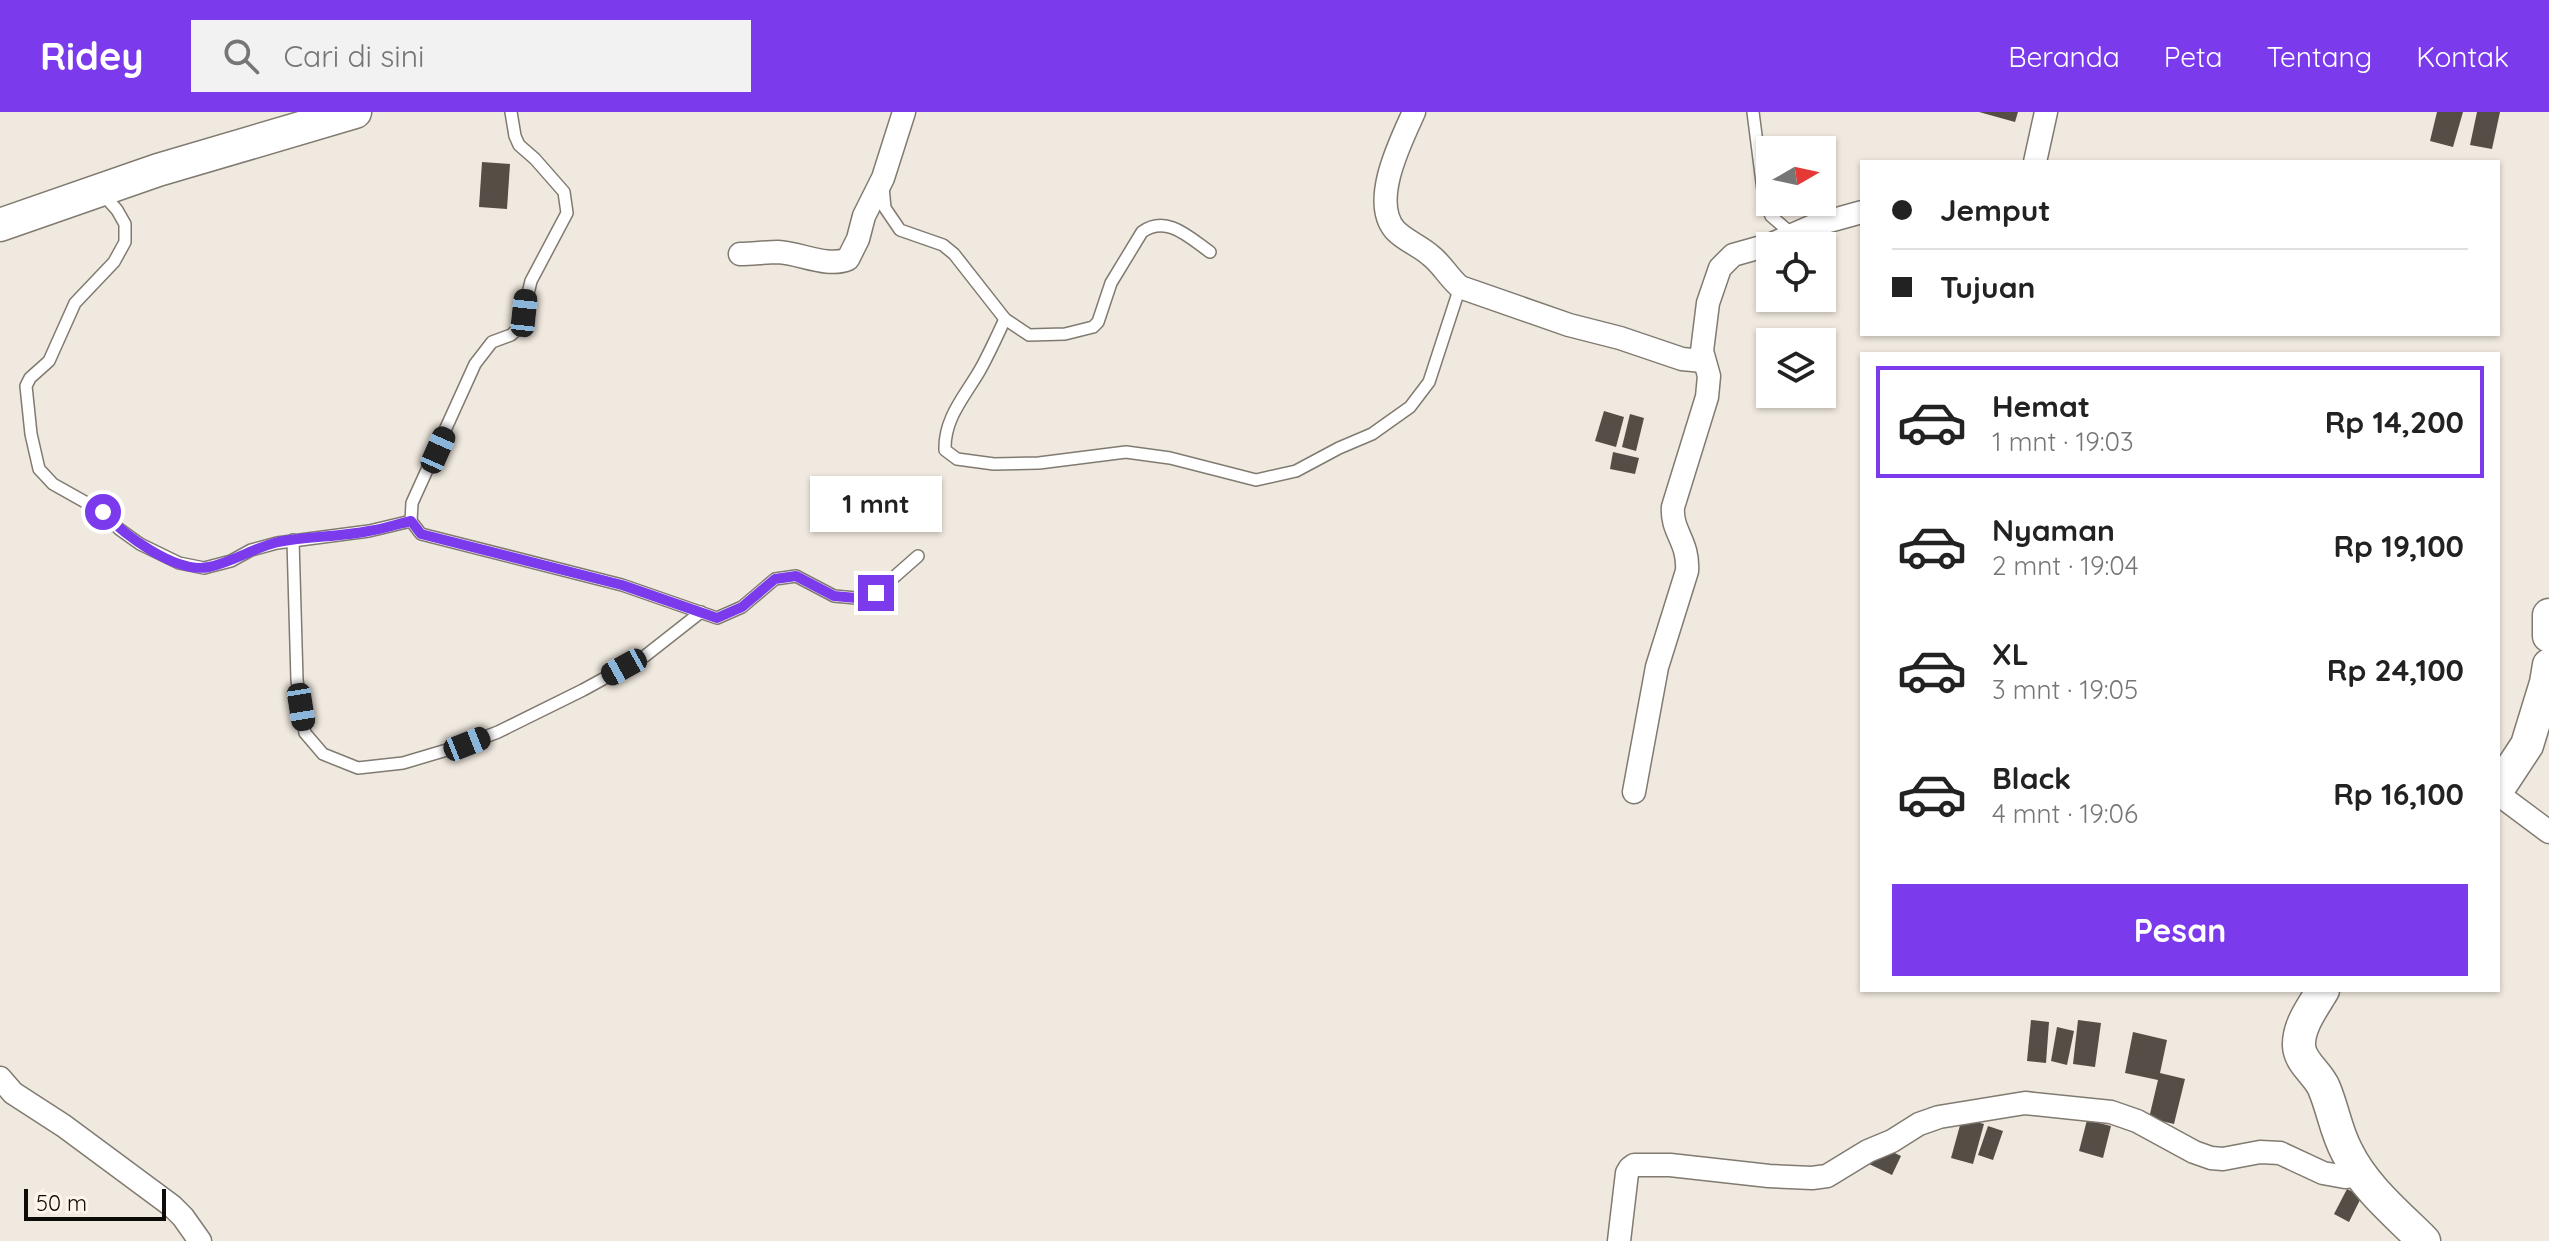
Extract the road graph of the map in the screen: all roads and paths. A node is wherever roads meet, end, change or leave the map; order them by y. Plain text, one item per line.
1 (355, 112) edge
2 (511, 112) edge
3 (904, 112) edge
4 (1414, 112) edge
5 (1753, 112) edge
6 (2046, 112) edge
7 (295, 120) edge
8 (2035, 160) edge
9 (883, 178) junction
10 (99, 190) junction
11 (1860, 213) edge
12 (0, 225) edge
13 (1790, 232) edge
14 (1798, 232) edge
15 (1756, 249) edge
16 (1210, 252) dead end
17 (740, 254) dead end
18 (1460, 287) junction
19 (1005, 319) junction
20 (1703, 361) junction
21 (411, 521) junction
22 (293, 540) junction
23 (918, 556) dead end
24 (701, 612) junction
25 (2549, 615) edge
26 (2549, 636) edge
27 (2549, 665) edge
28 (2500, 788) edge
29 (1634, 792) dead end
30 (2500, 793) edge
31 (2549, 832) edge
32 (2322, 992) edge
33 (0, 1078) edge
34 (2361, 1175) junction
35 (200, 1241) edge
36 (1619, 1241) edge
37 (2424, 1241) edge

1 - 7 street
2 - 21 lane
3 - 9 street
4 - 18 street
5 - 13 lane
6 - 8 street
7 - 10 street
9 - 17 street
9 - 19 lane
10 - 12 street
10 - 22 lane
11 - 14 street
15 - 20 street
16 - 19 lane
18 - 19 lane
18 - 20 street
20 - 29 street
21 - 22 lane
21 - 24 lane
22 - 24 lane
23 - 24 lane
25 - 26 street
27 - 28 street
30 - 31 street
32 - 34 street
33 - 35 street
34 - 36 street
34 - 37 street

